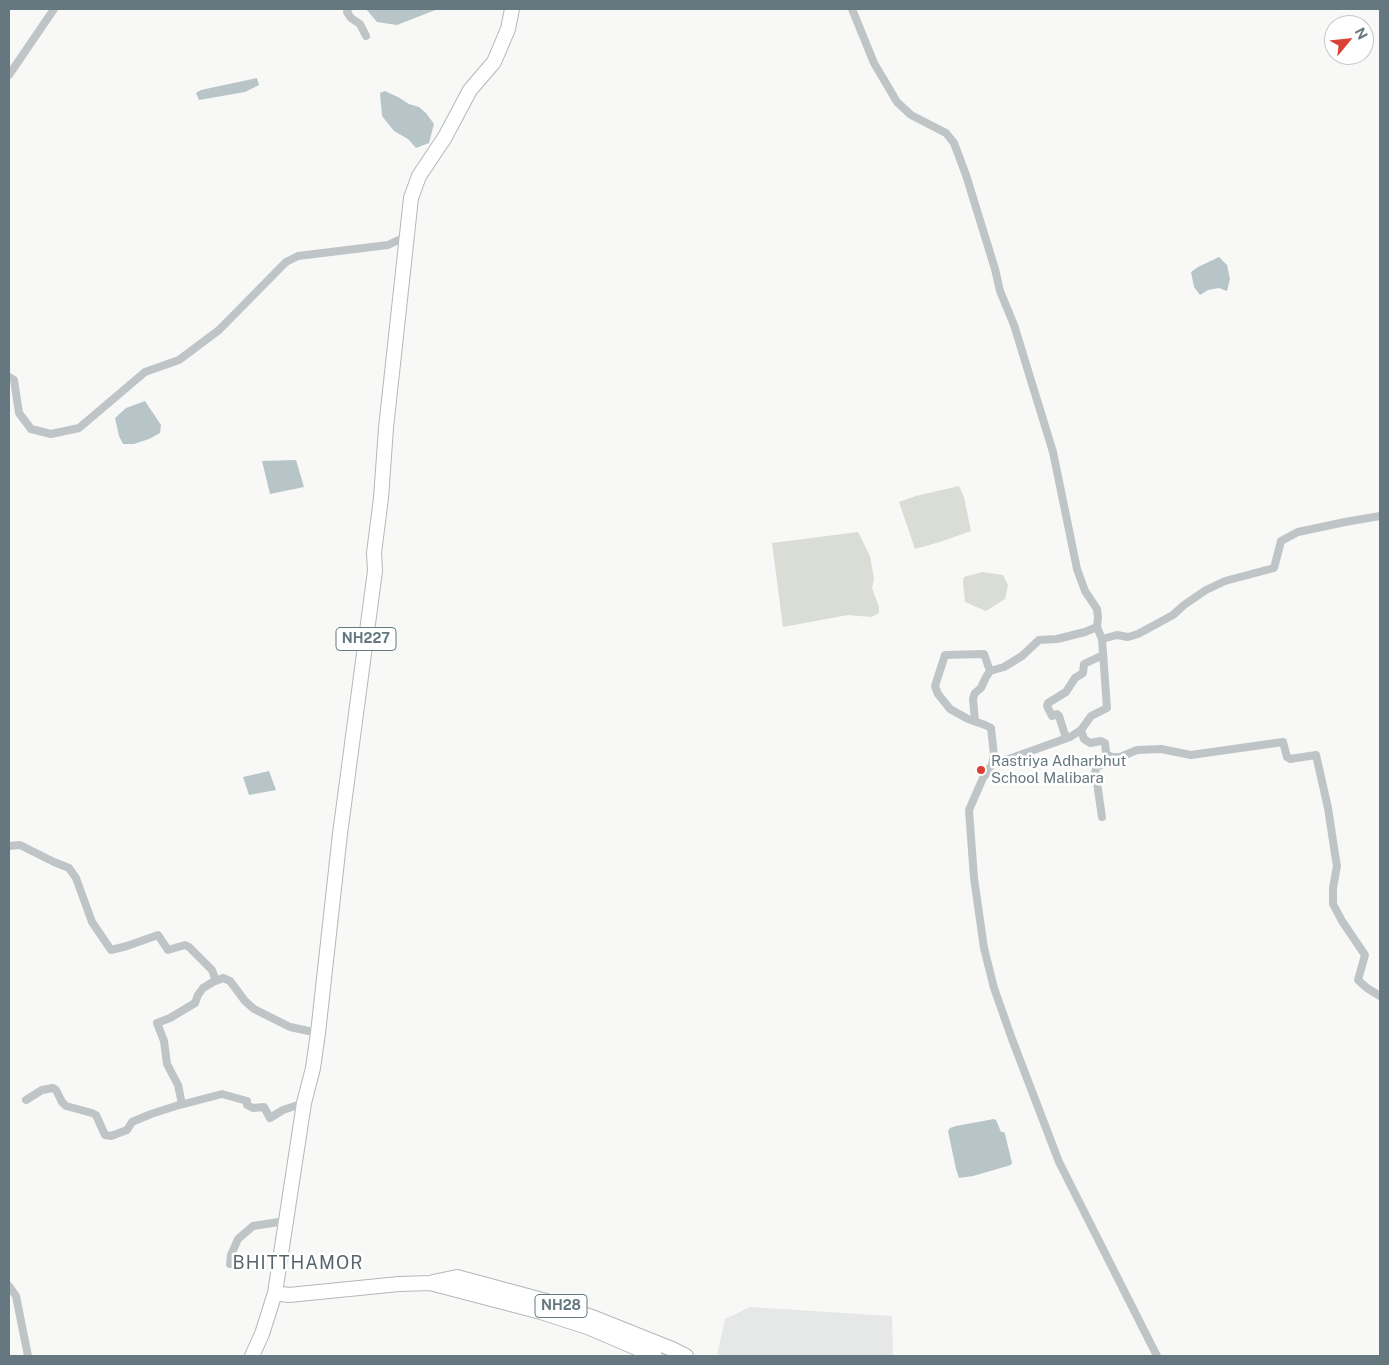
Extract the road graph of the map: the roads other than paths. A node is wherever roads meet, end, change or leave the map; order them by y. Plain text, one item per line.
1 (54, 9) edge
2 (348, 9) edge
3 (512, 9) edge
4 (852, 9) edge
5 (366, 36) dead end
6 (9, 75) edge
7 (407, 236) junction
8 (9, 377) edge
9 (1380, 516) edge
10 (1097, 628) junction
11 (1102, 639) junction
12 (1103, 655) junction
13 (990, 671) junction
14 (975, 721) junction
15 (1081, 730) junction
16 (1066, 738) junction
17 (1124, 757) junction
18 (992, 765) junction
19 (1102, 817) dead end
20 (9, 846) edge
21 (216, 981) junction
22 (1380, 996) edge
23 (318, 1033) junction
24 (26, 1100) dead end
25 (304, 1103) junction
26 (180, 1105) junction
27 (286, 1223) junction
28 (230, 1264) dead end
29 (9, 1286) edge
30 (275, 1294) junction
31 (543, 1306) junction
32 (28, 1356) edge
33 (252, 1356) edge
34 (655, 1356) edge
35 (686, 1356) edge
36 (1157, 1356) edge

1 - 6 street
2 - 5 street
3 - 7 highway, NH227
4 - 10 street
7 - 8 street
7 - 23 highway, NH227
9 - 11 street
10 - 11 street
10 - 13 street
11 - 12 street
12 - 15 street
12 - 16 street
13 - 14 street
13 - 14 street
14 - 18 street
15 - 16 street
15 - 17 street
16 - 18 street
17 - 19 street
17 - 22 street
18 - 36 street
20 - 21 street
21 - 23 street
21 - 26 street
23 - 25 highway, NH227
24 - 26 street
25 - 26 street
25 - 27 highway, NH227
27 - 28 street
27 - 30 highway, NH227
29 - 32 street
30 - 31 highway, NH28
30 - 33 highway, NH227
31 - 34 highway, NH28
31 - 35 highway, NH28

